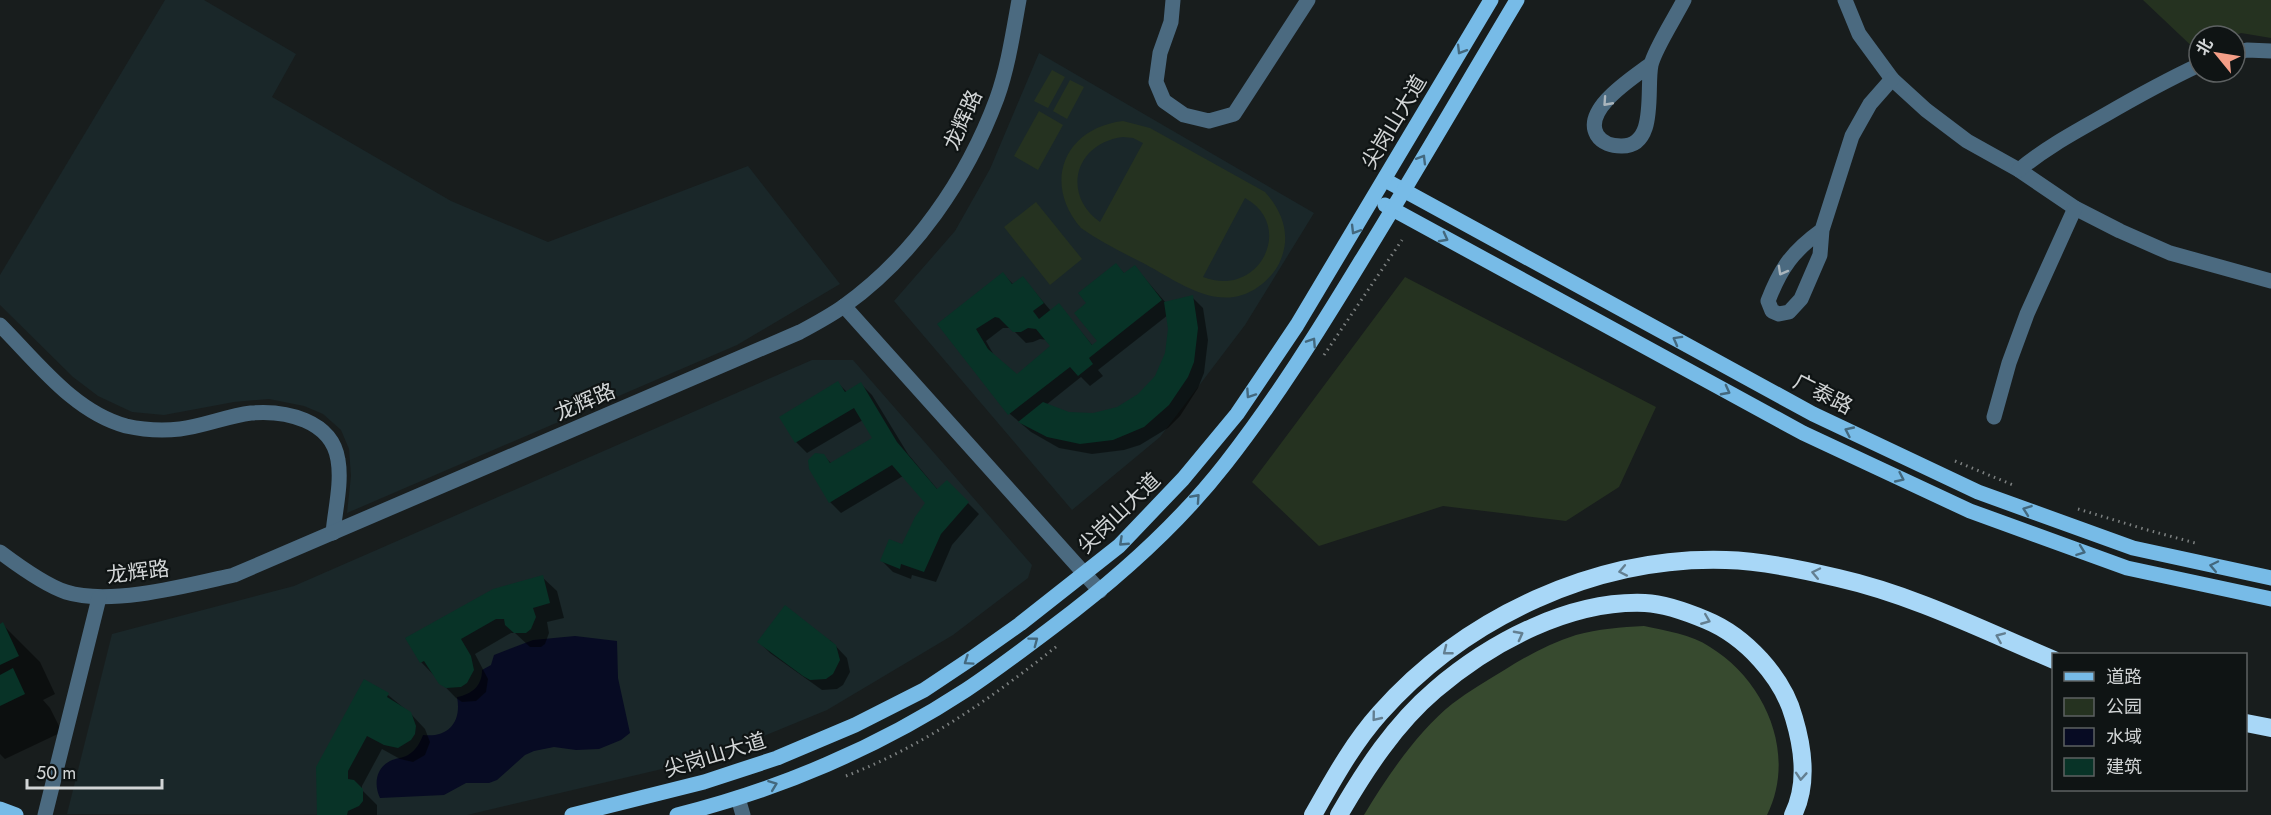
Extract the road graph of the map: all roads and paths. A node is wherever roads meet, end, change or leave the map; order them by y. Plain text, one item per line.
1 (1019, 0) edge
2 (1173, 0) edge
3 (1308, 0) edge
4 (1491, 0) edge
5 (1516, 0) edge
6 (1684, 0) edge
7 (1845, 0) edge
8 (2247, 51) edge
9 (2271, 51) edge
10 (1651, 64) junction
11 (2187, 71) edge
12 (1892, 79) junction
13 (2019, 171) junction
14 (1385, 180) junction
15 (1404, 190) junction
16 (1374, 199) junction
17 (2075, 208) junction
18 (1393, 210) junction
19 (1822, 230) junction
20 (2271, 281) edge
21 (844, 306) junction
22 (0, 325) edge
23 (1994, 417) dead end
24 (1955, 461) dead end
25 (2018, 487) dead end
26 (2072, 507) dead end
27 (333, 532) junction
28 (2202, 544) dead end
29 (0, 552) edge
30 (1085, 574) junction
31 (2271, 578) edge
32 (1100, 591) junction
33 (99, 598) junction
34 (2271, 599) edge
35 (2052, 659) edge
36 (2247, 723) edge
37 (2271, 728) edge
38 (738, 798) junction
39 (0, 809) edge
40 (16, 815) edge
41 (45, 815) edge
42 (572, 815) edge
43 (677, 815) edge
44 (743, 815) edge
45 (1313, 815) edge
46 (1339, 815) edge
47 (1793, 815) edge

1 - 21 street, 龙辉路
2 - 3 street
4 -> 14 main road, 尖岗山大道
15 -> 5 main road, 尖岗山大道
6 - 10 street
7 - 12 street
8 - 9 street
10 -> 10 street
11 - 13 street
12 - 13 street
12 - 19 street
13 - 17 street
14 - 15 main road, 广泰路
14 - 16 main road, 尖岗山大道
15 - 18 main road, 尖岗山大道
31 -> 15 main road, 广泰路
16 - 18 main road, 广泰路
16 -> 30 main road, 尖岗山大道
17 - 20 street
17 - 23 street
32 -> 18 main road, 尖岗山大道
18 -> 34 main road, 广泰路
19 -> 19 street
21 - 27 street, 龙辉路
21 - 30 street
22 - 27 street
24 - 25 path
26 - 28 path
27 - 33 street, 龙辉路
29 - 33 street, 龙辉路
30 - 32 street
30 -> 42 main road, 尖岗山大道
38 -> 32 main road, 尖岗山大道
33 - 41 street
35 -> 45 highway
36 - 37 highway
38 - 43 main road, 尖岗山大道
38 - 44 street
39 - 40 main road
46 -> 47 highway

